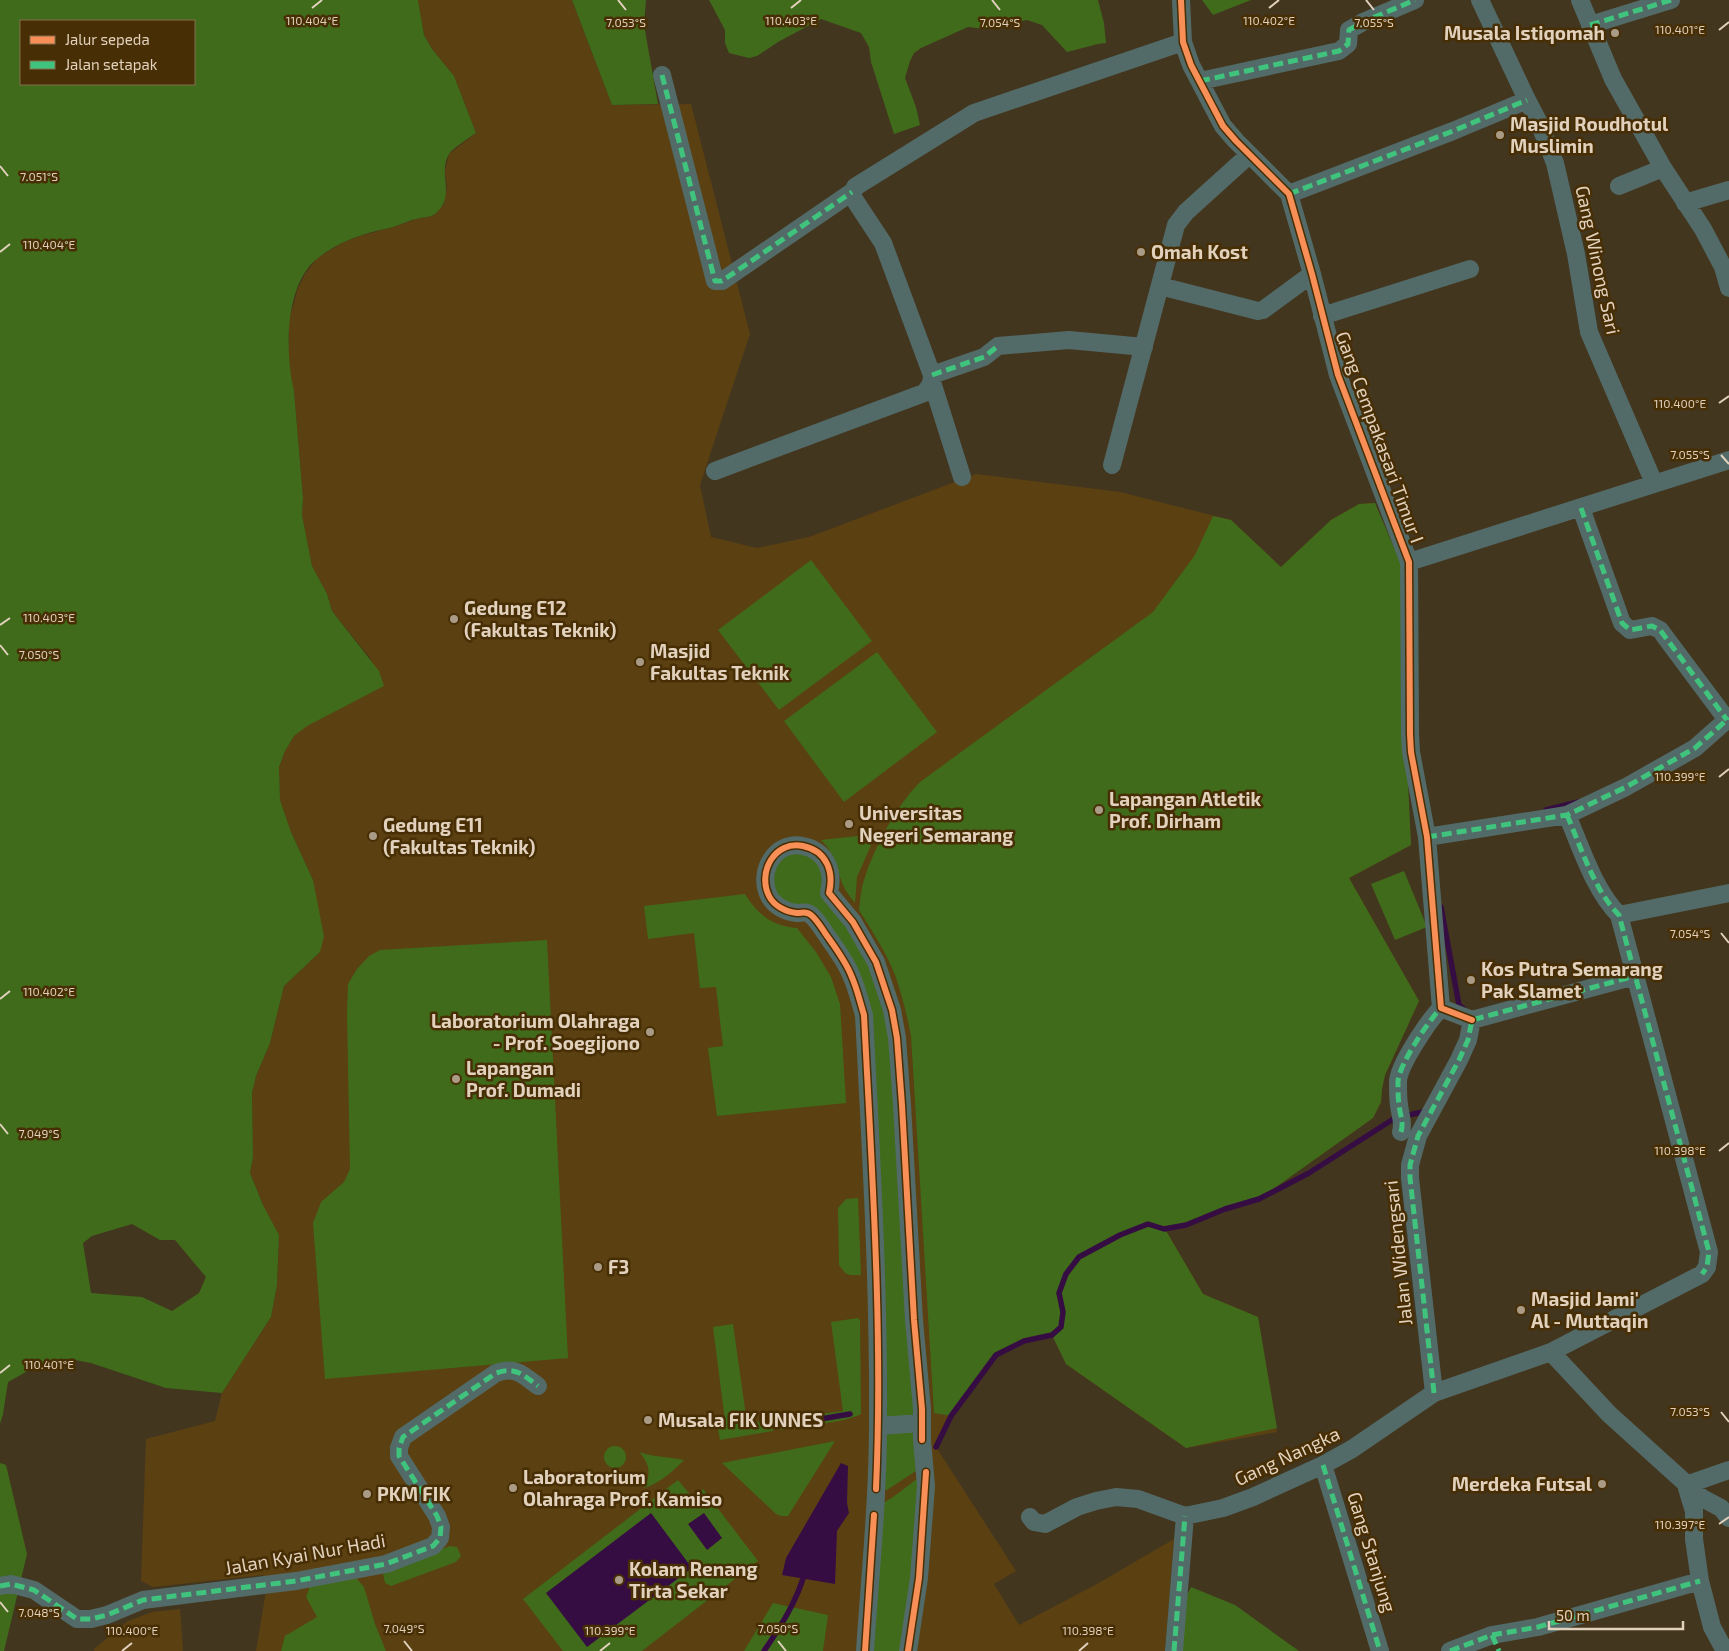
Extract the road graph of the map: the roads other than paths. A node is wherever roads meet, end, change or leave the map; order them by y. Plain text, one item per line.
1 (1181, 0) edge
2 (1414, 0) edge
3 (1480, 0) edge
4 (1580, 0) edge
5 (1671, 0) edge
6 (1590, 25) junction
7 (1183, 42) junction
8 (662, 75) dead end
9 (1200, 81) junction
10 (1527, 100) junction
11 (1249, 155) junction
12 (1663, 168) junction
13 (1619, 186) dead end
14 (1729, 190) edge
15 (852, 192) junction
16 (1289, 194) junction
17 (1685, 203) junction
18 (1470, 269) dead end
19 (1312, 274) junction
20 (1160, 286) junction
21 (1729, 288) edge
22 (1322, 316) junction
23 (1144, 347) junction
24 (932, 378) junction
25 (1729, 460) edge
26 (1112, 465) dead end
27 (716, 471) dead end
28 (962, 477) dead end
29 (1654, 483) junction
30 (1581, 508) junction
31 (1409, 562) junction
32 (1728, 719) edge
33 (1566, 815) junction
34 (1427, 837) junction
35 (829, 893) junction
36 (1729, 893) edge
37 (806, 912) junction
38 (1619, 914) junction
39 (1635, 976) junction
40 (1441, 1008) junction
41 (1472, 1020) junction
42 (1402, 1128) dead end
43 (1551, 1352) junction
44 (538, 1386) dead end
45 (1434, 1393) junction
46 (878, 1426) junction
47 (922, 1432) junction
48 (1324, 1465) junction
49 (1729, 1470) edge
50 (1686, 1485) junction
51 (1030, 1516) dead end
52 (1185, 1516) junction
53 (1729, 1518) edge
54 (1700, 1581) junction
55 (0, 1586) edge
56 (1495, 1643) edge
57 (865, 1651) edge
58 (908, 1651) edge
59 (1174, 1651) edge
60 (1380, 1651) edge
61 (1450, 1651) edge
62 (1725, 1651) edge

1 - 7 street, Gang Cempakasari Timur I
2 - 9 street
3 - 10 street, Gang Winong Sari
4 - 6 street
5 - 6 street
6 - 12 street
7 - 9 street, Gang Cempakasari Timur I
7 - 15 street
8 - 15 street
9 - 11 street, Gang Cempakasari Timur I
10 - 16 street
10 - 29 street, Gang Winong Sari
11 - 16 street, Gang Cempakasari Timur I
11 - 20 street
12 - 13 street
12 - 17 street
14 - 17 street
15 - 24 street
16 - 19 street, Gang Cempakasari Timur I
17 - 21 street
18 - 22 street
19 - 20 street
19 - 22 street, Gang Cempakasari Timur I
20 - 23 street
22 - 31 street, Gang Cempakasari Timur I
23 - 24 street
23 - 26 street
24 - 27 street
24 - 28 street
25 - 29 street
29 - 30 street
30 - 31 street
30 - 32 street
31 - 34 street, Gang Cempakasari Timur I
32 - 33 street
33 - 34 street
33 - 38 street
34 - 40 street, Gang Cempakasari Timur I
35 - 37 street
35 - 37 street
35 - 47 street
36 - 38 street
37 - 46 street
38 - 39 street
39 - 41 street
39 - 43 street, Gang Nangka
40 - 41 street
40 - 42 street
41 - 45 street, Jalan Widengsari
43 - 45 street, Gang Nangka
43 - 50 street
44 - 55 street, Jalan Kyai Nur Hadi
45 - 48 street, Gang Nangka
46 - 47 street
46 - 57 street
47 - 58 street
48 - 52 street, Gang Nangka
48 - 60 street, Gang Stanjung
49 - 50 street
50 - 53 street
50 - 54 street
51 - 52 street
52 - 59 street
54 - 56 street
54 - 62 street
56 - 61 street

